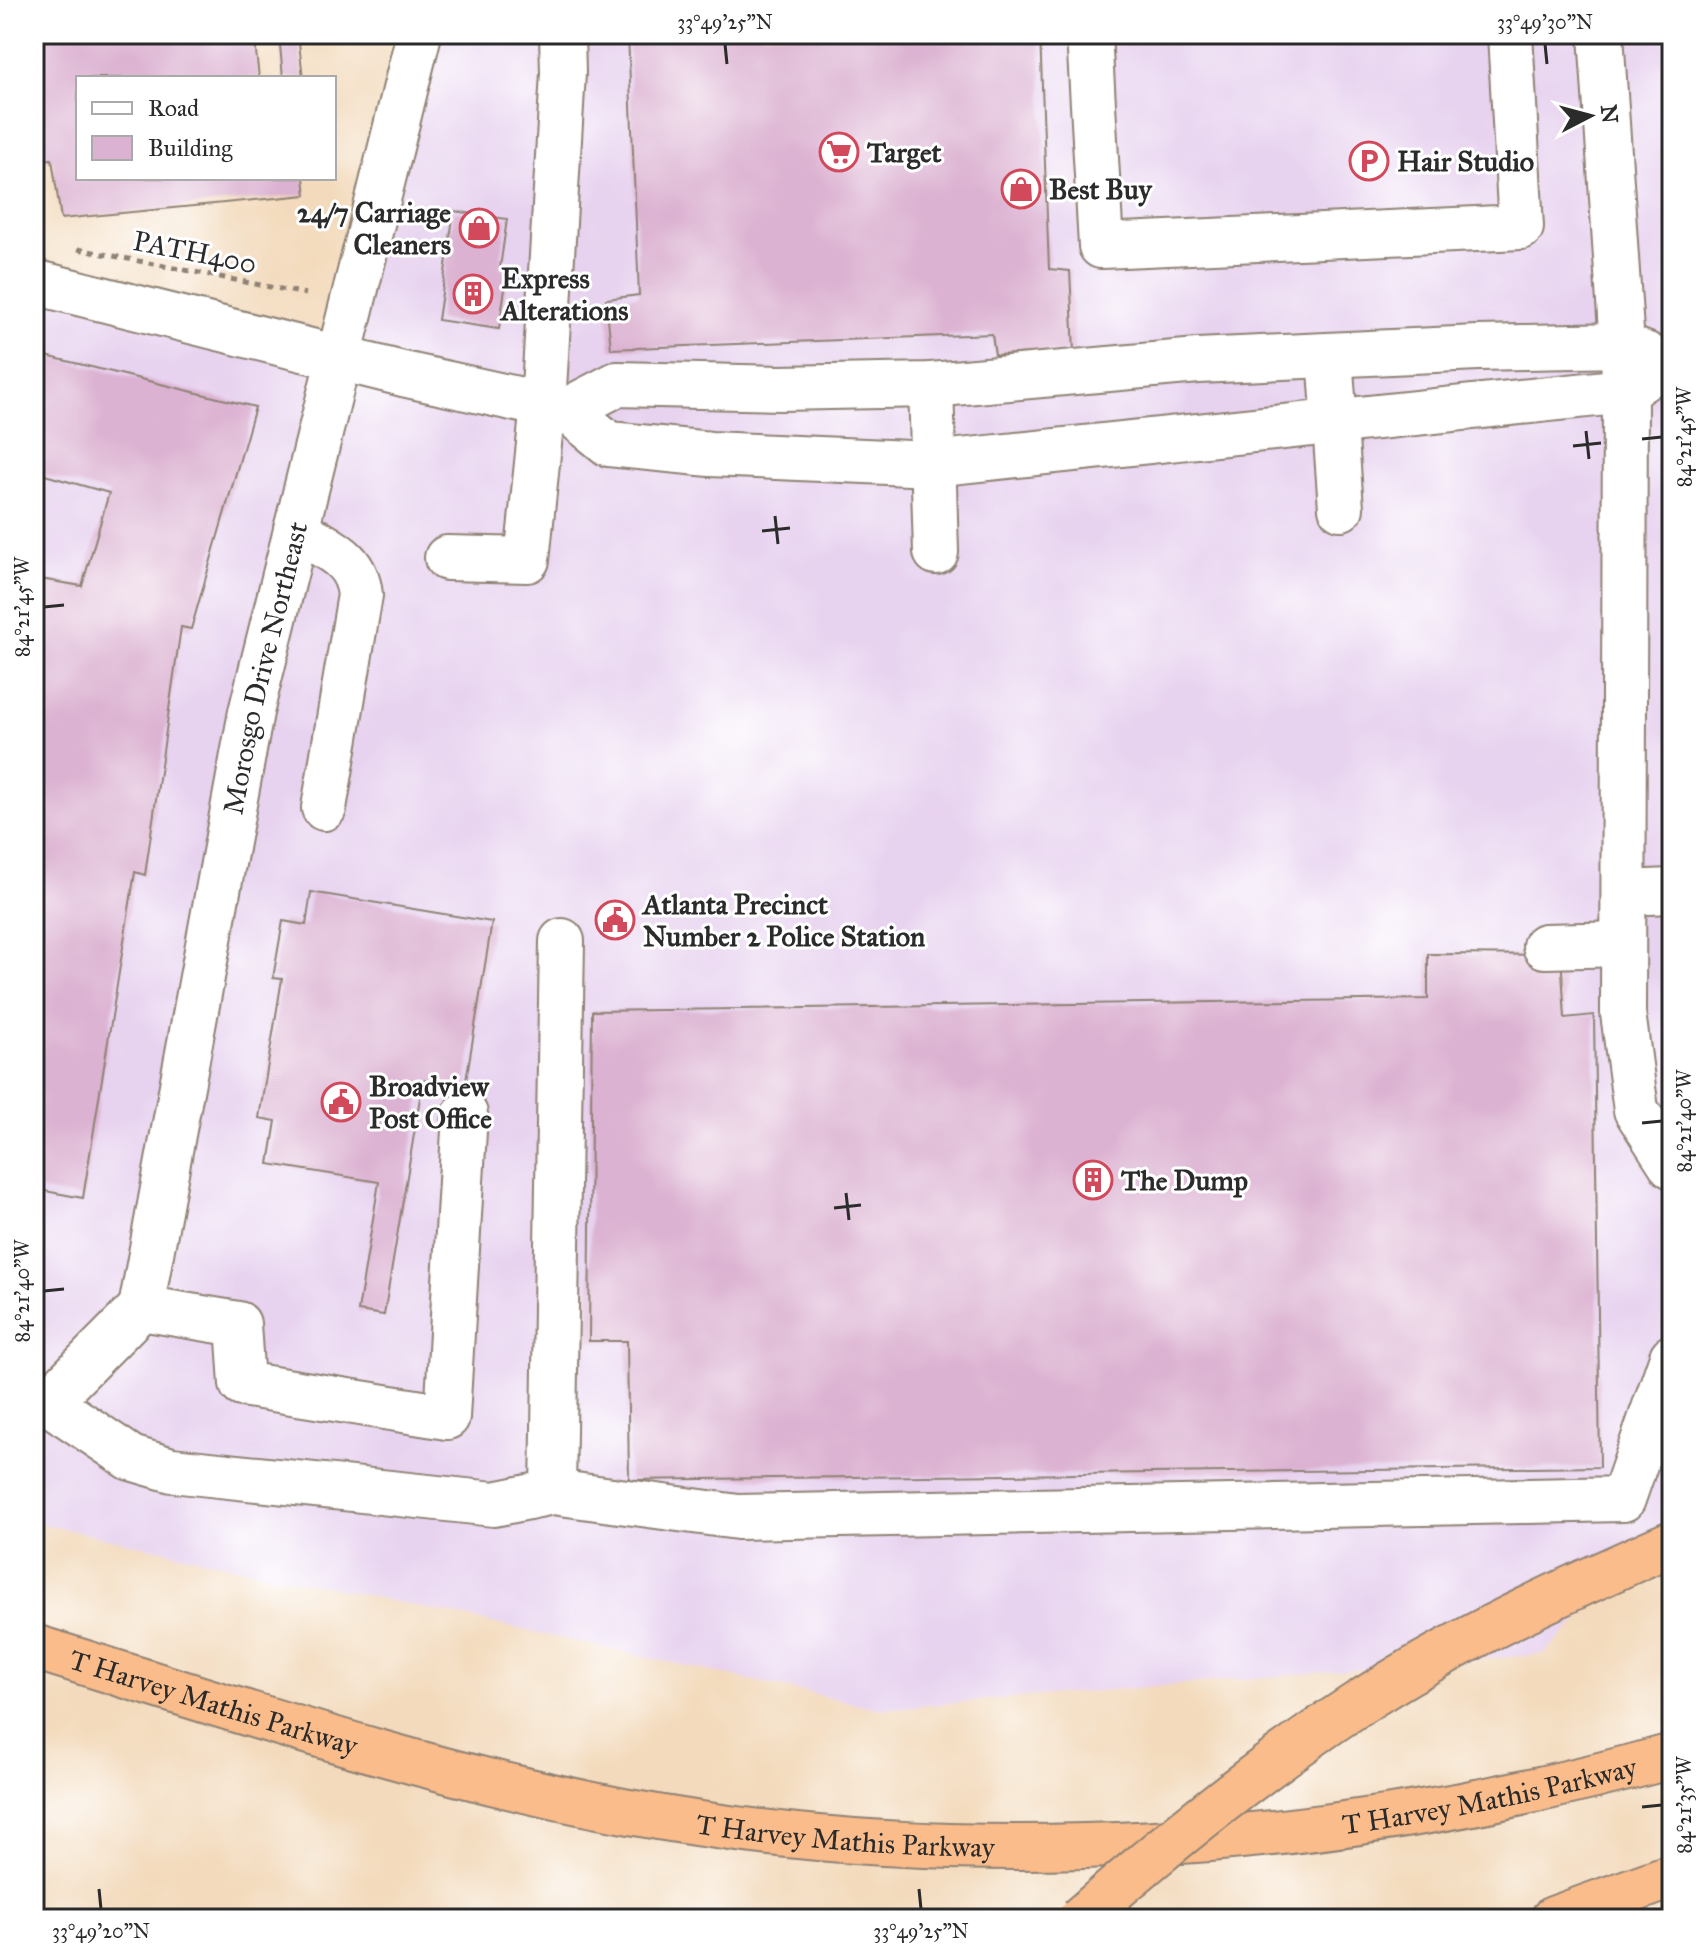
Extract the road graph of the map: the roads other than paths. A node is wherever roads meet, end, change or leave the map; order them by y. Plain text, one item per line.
1 (419, 34) edge
2 (562, 34) edge
3 (1089, 34) edge
4 (1510, 34) edge
5 (1601, 34) edge
6 (34, 282) edge
7 (1621, 345) junction
8 (1330, 356) junction
9 (339, 358) junction
10 (1669, 363) edge
11 (931, 385) junction
12 (744, 387) junction
13 (1625, 391) junction
14 (555, 407) junction
15 (1335, 420) junction
16 (745, 455) junction
17 (932, 464) junction
18 (1341, 508) dead end
19 (296, 529) junction
20 (936, 552) dead end
21 (447, 558) dead end
22 (324, 808) dead end
23 (1672, 891) edge
24 (1624, 893) junction
25 (562, 941) dead end
26 (1623, 944) junction
27 (1545, 946) dead end
28 (465, 1114) dead end
29 (1672, 1166) edge
30 (141, 1308) junction
31 (1672, 1357) edge
32 (553, 1492) junction
33 (1672, 1543) edge
34 (34, 1647) edge
35 (1672, 1756) edge
36 (1672, 1876) edge
37 (1564, 1915) edge
38 (1080, 1919) edge

1 - 9 street, Morosgo Drive Northeast
2 - 14 street
3 - 4 street
5 - 7 street
6 - 9 street
7 - 8 street
7 - 10 street
7 - 13 street
8 - 11 street
8 - 15 street
9 - 14 street
9 - 19 street, Morosgo Drive Northeast
10 - 13 street
11 - 12 street
11 - 17 street
12 - 14 street
12 - 16 street
13 - 15 street
13 - 24 street
14 - 16 street
14 - 21 street
15 - 17 street
15 - 18 street
16 - 17 street
17 - 20 street
19 - 22 street
19 - 30 street, Morosgo Drive Northeast
23 - 24 street
24 - 26 street
25 - 32 street
26 - 27 street
26 - 29 street
28 - 30 street
30 - 32 street
31 - 32 street
33 - 38 highway, bridge
34 - 35 highway, T Harvey Mathis Parkway
36 - 37 highway

